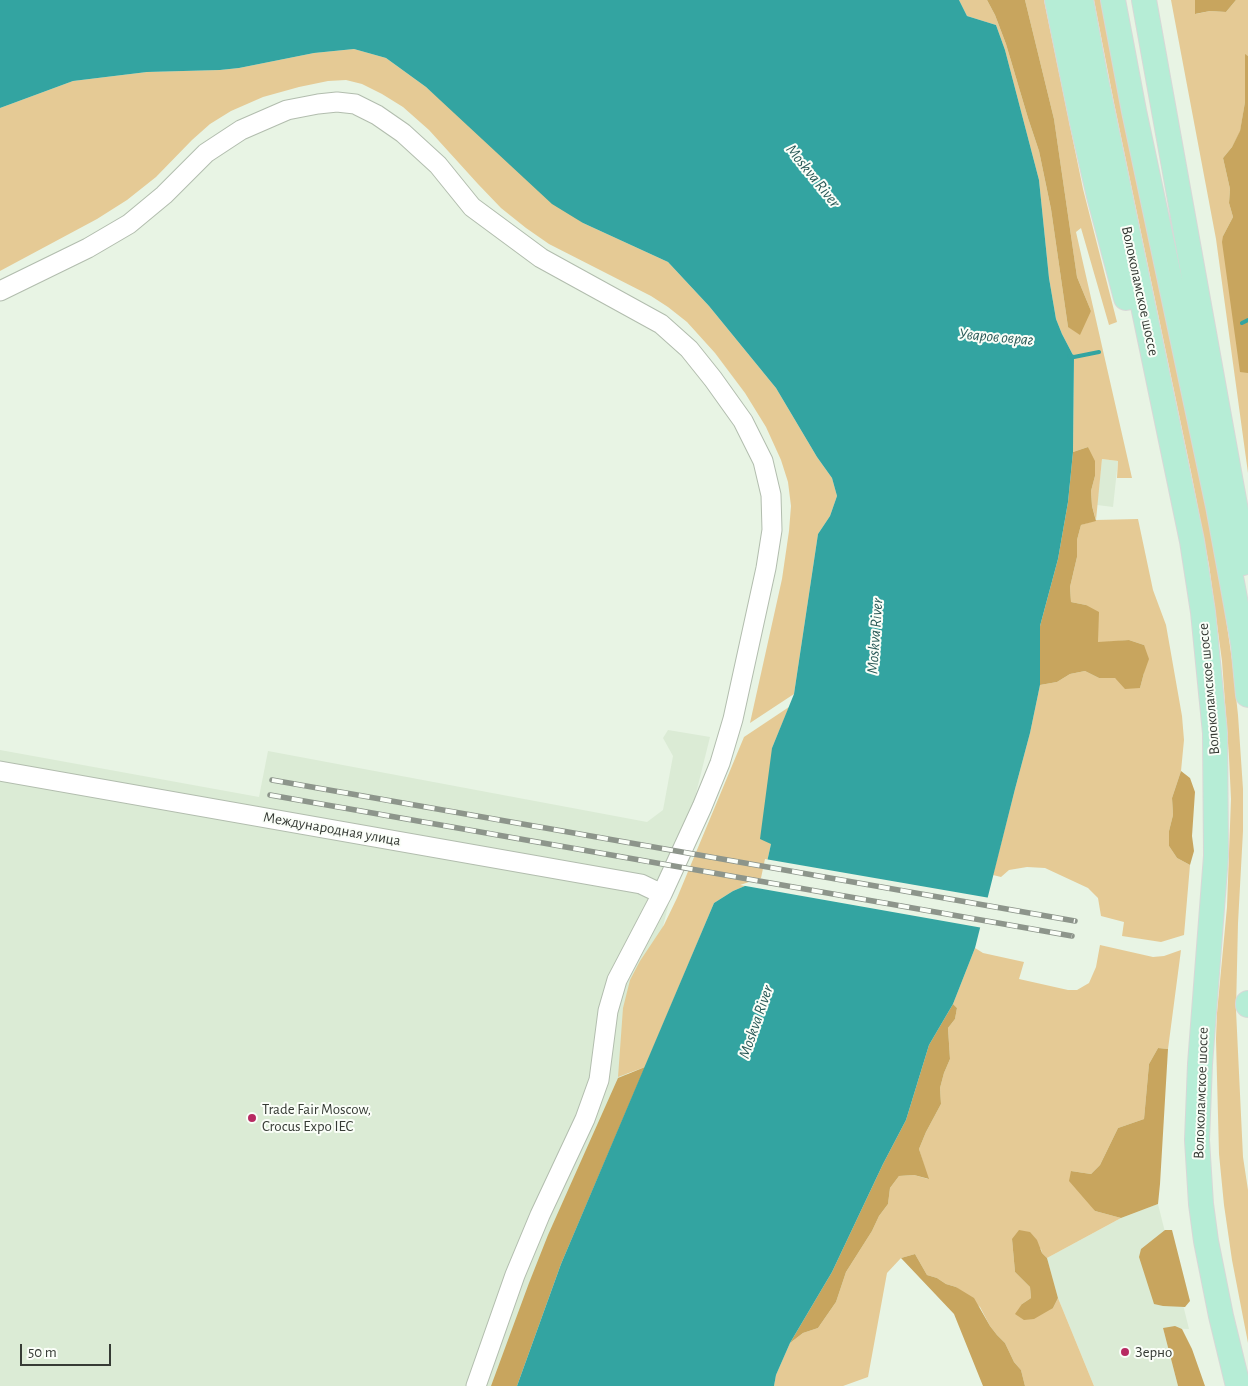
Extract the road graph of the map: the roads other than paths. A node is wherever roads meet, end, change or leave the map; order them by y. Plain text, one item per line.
1 (1057, 0) edge
2 (1081, 0) edge
3 (1113, 0) edge
4 (1144, 0) edge
5 (0, 292) edge
6 (1163, 406) junction
7 (1248, 602) edge
8 (1248, 694) edge
9 (0, 770) edge
10 (662, 894) junction
11 (1220, 1316) junction
12 (1248, 1359) edge
13 (476, 1386) edge
14 (1238, 1386) edge

1 - 6 main road
2 - 6 main road, Волоколамское шоссе
3 - 8 main road, Волоколамское шоссе
4 - 7 main road
5 - 10 street
6 - 11 main road, Волоколамское шоссе
9 - 10 street, Международная улица
10 - 13 street
11 - 12 main road
11 - 14 main road, Волоколамское шоссе

